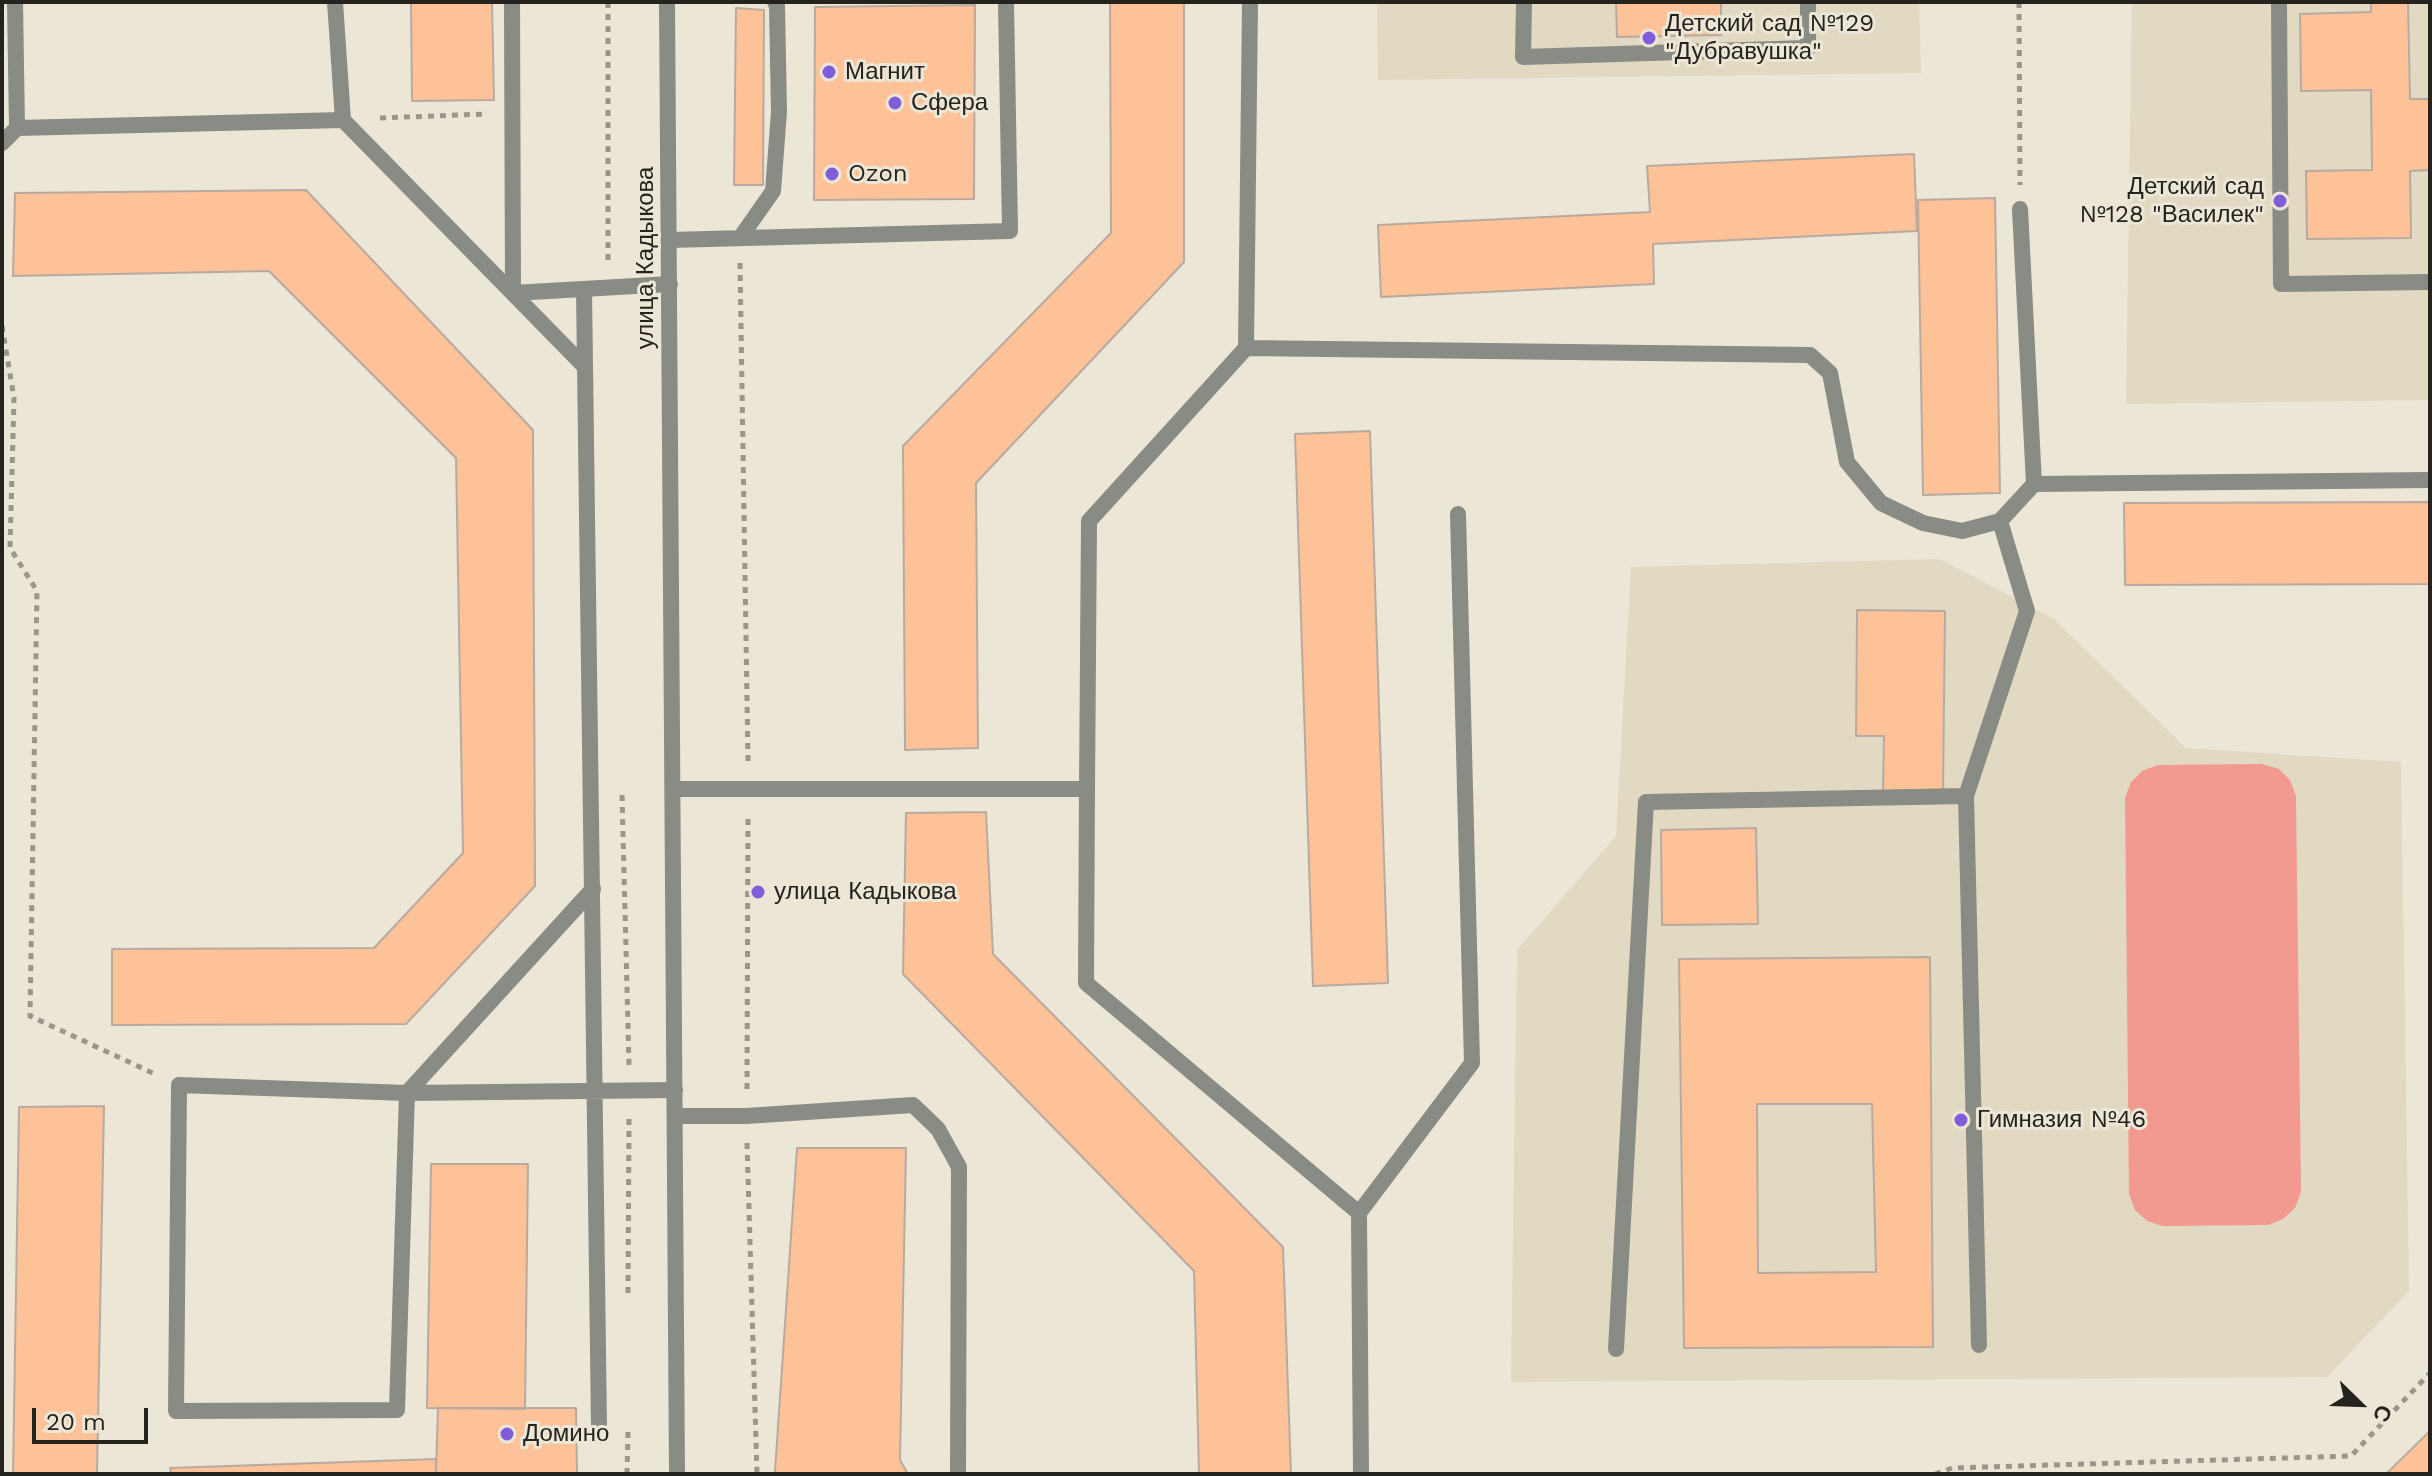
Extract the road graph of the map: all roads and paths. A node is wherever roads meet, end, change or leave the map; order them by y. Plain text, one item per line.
1 (15, 2) edge
2 (335, 2) edge
3 (512, 2) edge
4 (667, 2) edge
5 (775, 2) edge
6 (1006, 2) edge
7 (1250, 2) edge
8 (1524, 2) edge
9 (1808, 2) edge
10 (2019, 2) edge
11 (2279, 2) edge
12 (512, 113) junction
13 (343, 120) junction
14 (17, 128) junction
15 (2, 143) edge
16 (2020, 209) joint
17 (740, 238) junction
18 (670, 240) junction
19 (2430, 282) edge
20 (670, 284) junction
21 (584, 289) junction
22 (513, 293) junction
23 (2, 326) edge
24 (1246, 348) junction
25 (585, 367) junction
26 (2430, 480) edge
27 (2034, 484) junction
28 (1458, 514) dead end
29 (2000, 521) junction
30 (673, 789) junction
31 (748, 789) junction
32 (1087, 789) junction
33 (1966, 796) junction
34 (593, 889) junction
35 (179, 1085) junction
36 (595, 1090) junction
37 (675, 1090) junction
38 (407, 1093) junction
39 (675, 1116) junction
40 (746, 1116) junction
41 (1359, 1213) junction
42 (1979, 1345) dead end
43 (1616, 1349) dead end
44 (2430, 1373) edge
45 (599, 1426) dead end
46 (677, 1474) edge
47 (757, 1474) edge
48 (958, 1474) edge
49 (1361, 1474) edge
50 (1935, 1474) edge

1 - 14 street
2 - 13 street
3 - 12 street
4 - 18 street, улица Кадыкова
5 - 17 street
6 - 17 street
7 - 24 street
8 - 9 street
10 - 16 path
11 - 19 street
12 - 13 path
12 - 22 street
13 - 14 street
13 - 22 street
14 - 15 street
16 - 27 street
17 - 18 street
17 - 31 path
18 - 20 street, улица Кадыкова
20 - 21 street
20 - 30 street, улица Кадыкова
21 - 22 street
21 - 25 street
22 - 25 street
23 - 35 path
24 - 29 street
24 - 32 street
25 - 34 street
26 - 27 street
27 - 29 street
28 - 41 street
29 - 33 street
30 - 31 street
30 - 37 street, улица Кадыкова
31 - 32 street
31 - 40 path
32 - 41 street
33 - 42 street
33 - 43 street
34 - 36 street
34 - 38 street
35 - 38 street
35 - 38 street
36 - 37 street
36 - 38 street
36 - 45 street
37 - 39 street, улица Кадыкова
39 - 40 street
39 - 46 street, улица Кадыкова
40 - 47 path
40 - 48 street
41 - 49 street
44 - 50 path

